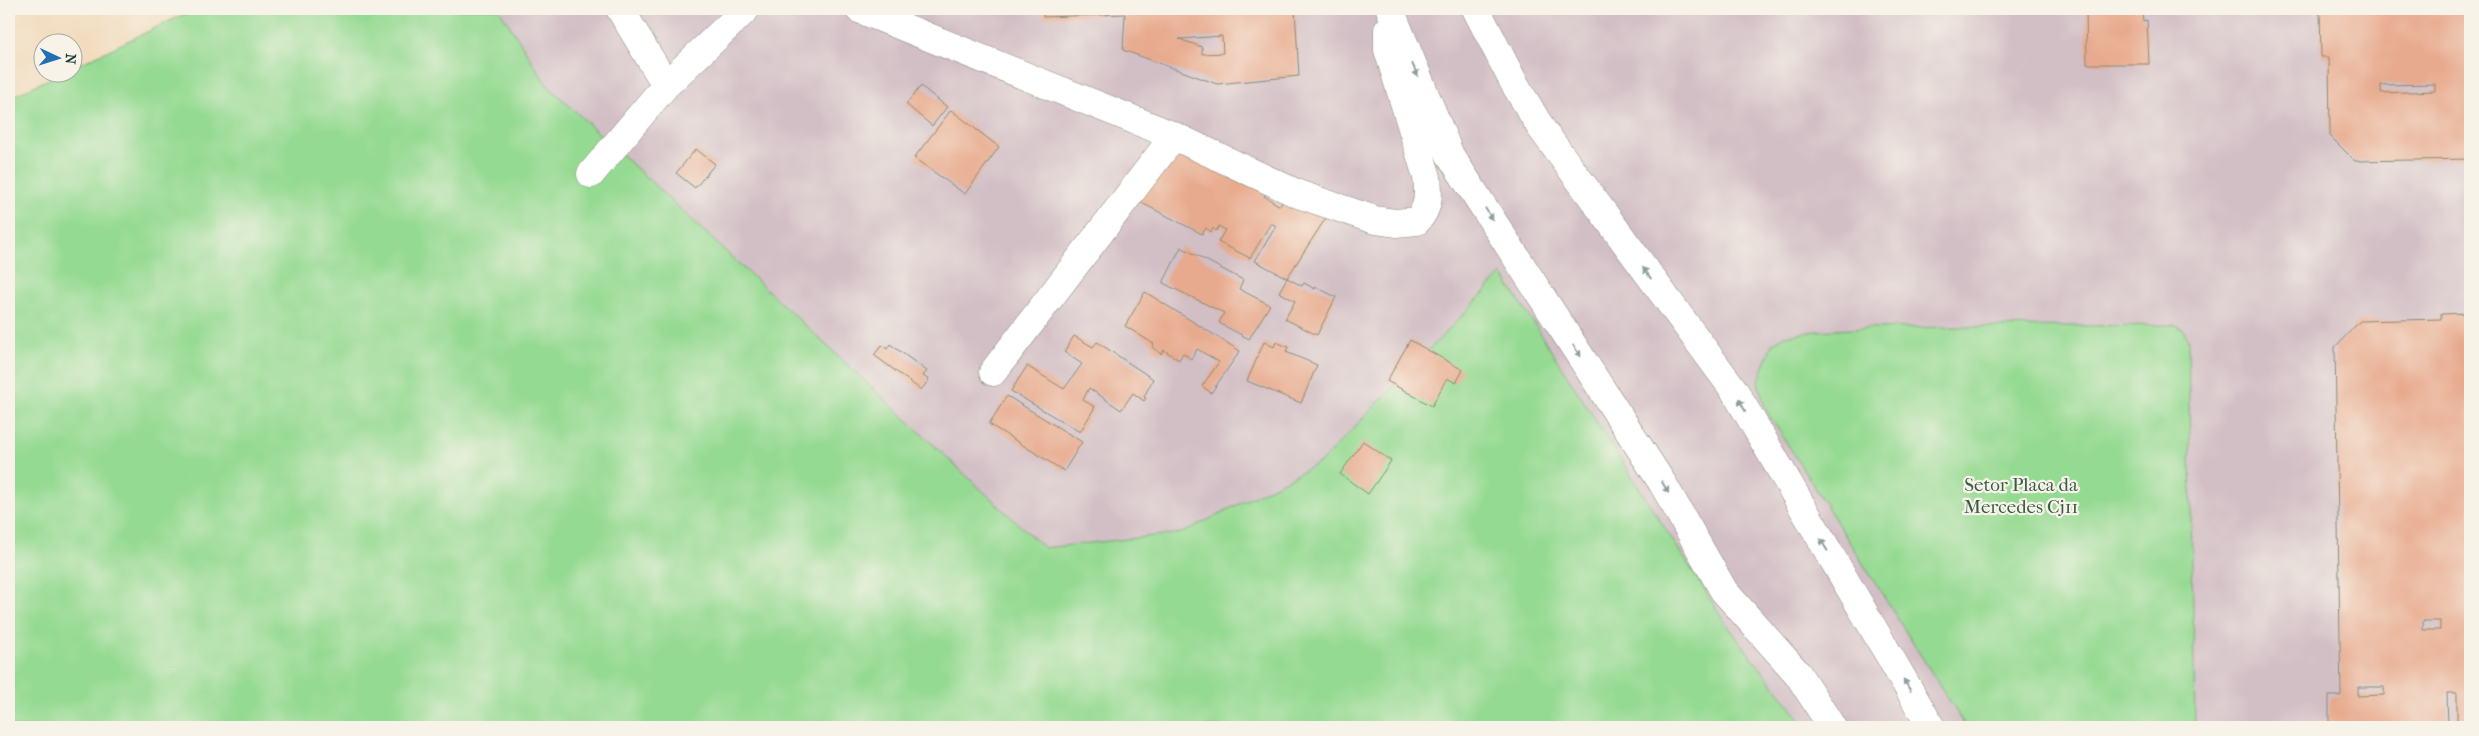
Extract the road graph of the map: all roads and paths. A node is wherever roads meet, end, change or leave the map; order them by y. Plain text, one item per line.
1 (620, 9) edge
2 (746, 9) edge
3 (859, 9) edge
4 (1476, 9) edge
5 (1390, 10) edge
6 (666, 85) junction
7 (1174, 136) junction
8 (591, 174) dead end
9 (993, 372) dead end
10 (1832, 727) edge
11 (1930, 727) edge

1 - 6 street
2 - 6 street
3 - 7 street
11 -> 4 street
5 - 7 street
5 -> 10 street
6 - 8 street
7 - 9 street

